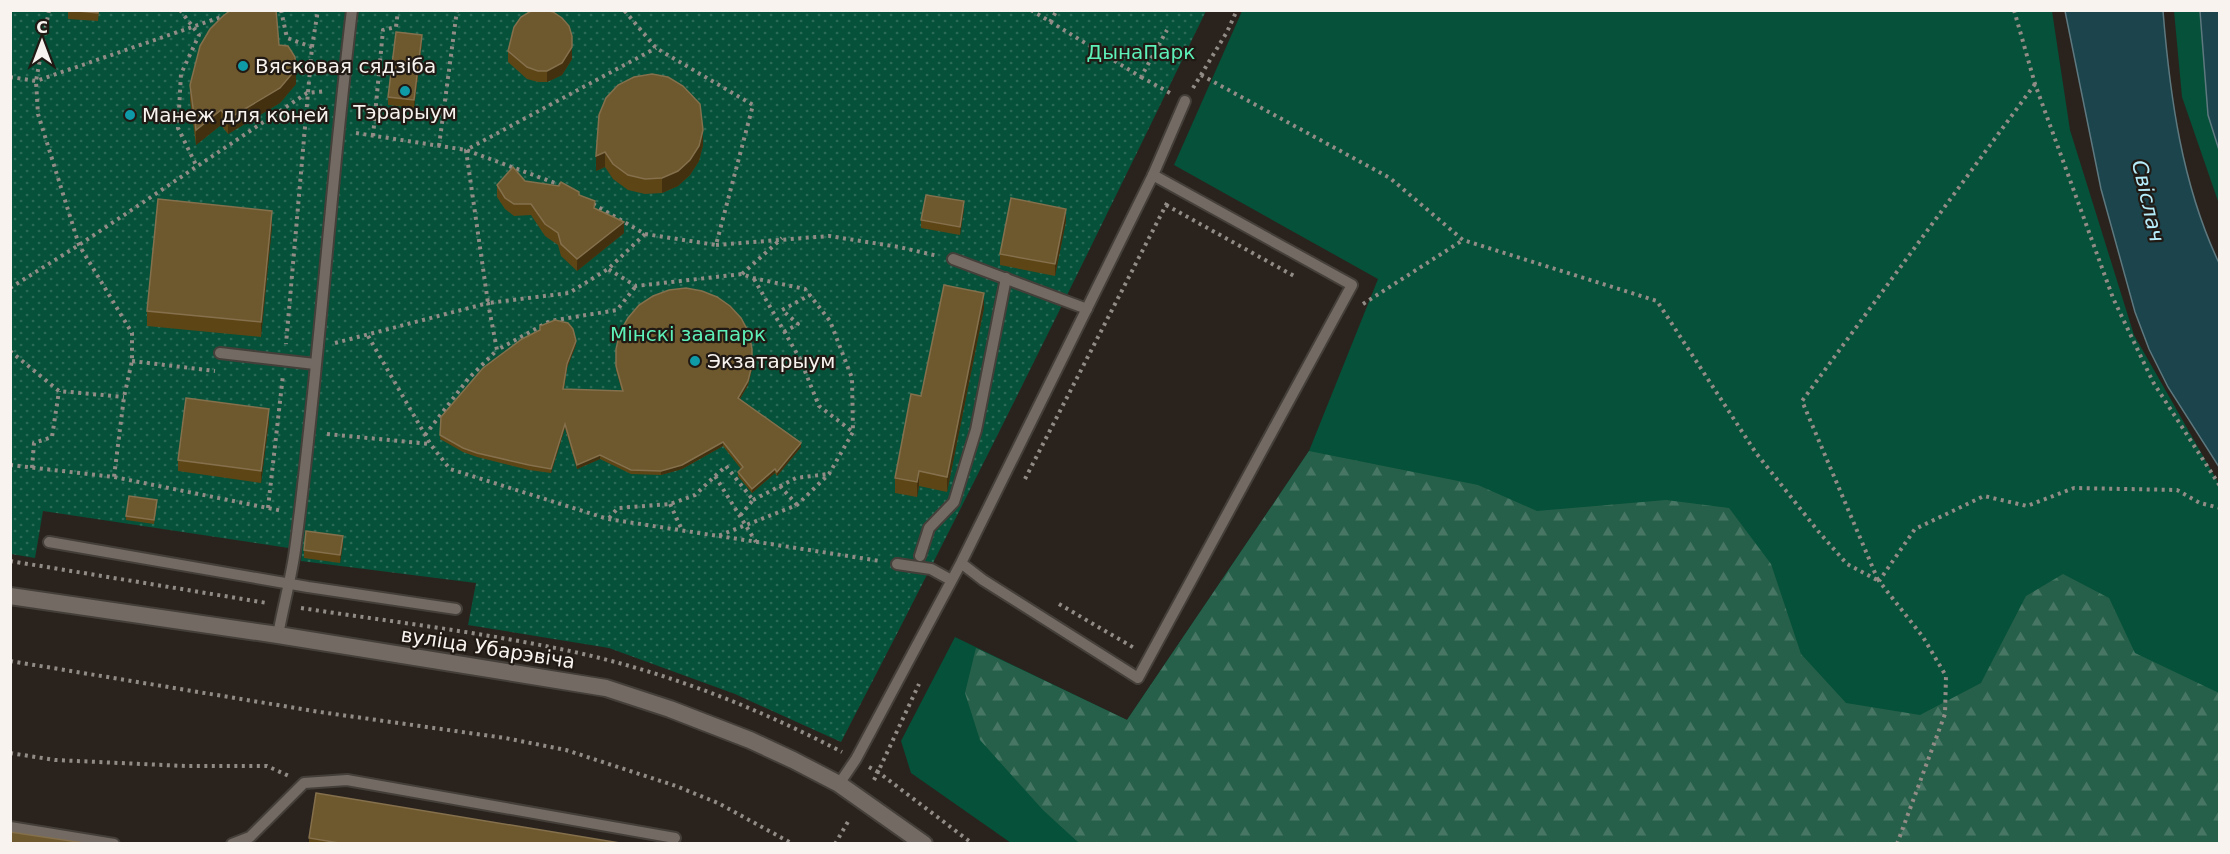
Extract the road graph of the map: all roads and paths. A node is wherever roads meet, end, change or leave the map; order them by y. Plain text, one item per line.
1 (50, 10) edge
2 (180, 10) edge
3 (281, 10) edge
4 (318, 10) edge
5 (352, 10) edge
6 (398, 10) edge
7 (458, 10) edge
8 (624, 10) edge
9 (1031, 10) edge
10 (1056, 10) edge
11 (1237, 10) edge
12 (2014, 10) edge
13 (228, 15) edge
14 (1050, 22) junction
15 (195, 27) junction
16 (1167, 30) dead end
17 (312, 47) junction
18 (656, 48) junction
19 (1201, 75) junction
20 (10, 77) edge
21 (1141, 77) junction
22 (36, 81) junction
23 (2035, 84) junction
24 (342, 90) junction
25 (307, 93) junction
26 (1185, 100) junction
27 (338, 130) junction
28 (374, 136) junction
29 (439, 146) junction
30 (466, 150) junction
31 (197, 167) junction
32 (1153, 175) junction
33 (1177, 187) junction
34 (570, 190) edge
35 (589, 201) edge
36 (645, 234) junction
37 (782, 238) junction
38 (1463, 240) junction
39 (80, 245) junction
40 (716, 245) junction
41 (953, 260) joint
42 (608, 269) junction
43 (742, 274) junction
44 (753, 278) junction
45 (1006, 278) junction
46 (636, 286) junction
47 (10, 288) edge
48 (810, 295) junction
49 (488, 303) junction
50 (1359, 306) dead end
51 (1087, 309) junction
52 (784, 332) junction
53 (368, 336) junction
54 (317, 347) junction
55 (497, 350) junction
56 (10, 351) edge
57 (220, 353) dead end
58 (132, 360) junction
59 (284, 361) junction
60 (315, 364) junction
61 (225, 372) dead end
62 (271, 377) dead end
63 (282, 379) junction
64 (59, 391) junction
65 (124, 397) junction
66 (309, 432) junction
67 (853, 432) junction
68 (425, 435) junction
69 (430, 445) junction
70 (10, 465) edge
71 (32, 468) junction
72 (829, 474) junction
73 (715, 476) junction
74 (114, 477) junction
75 (780, 486) junction
76 (2220, 486) edge
77 (1021, 487) dead end
78 (753, 500) junction
79 (670, 504) junction
80 (797, 505) junction
81 (268, 508) junction
82 (2220, 508) edge
83 (298, 514) junction
84 (740, 517) junction
85 (609, 519) junction
86 (745, 526) junction
87 (682, 531) junction
88 (718, 536) junction
89 (49, 542) dead end
90 (756, 542) junction
91 (920, 556) dead end
92 (10, 561) edge
93 (962, 563) junction
94 (897, 564) joint
95 (951, 580) junction
96 (1879, 581) junction
97 (289, 584) junction
98 (10, 596) edge
99 (1057, 604) dead end
100 (283, 606) junction
101 (456, 609) dead end
102 (279, 635) junction
103 (1149, 657) junction
104 (10, 662) edge
105 (922, 677) dead end
106 (10, 753) edge
107 (856, 759) junction
108 (878, 772) junction
109 (874, 780) dead end
110 (304, 783) junction
111 (839, 784) junction
112 (849, 820) dead end
113 (10, 827) edge
114 (675, 838) dead end
115 (114, 843) edge
116 (232, 843) edge
117 (793, 843) edge
118 (835, 843) edge
119 (924, 843) edge
120 (973, 843) edge
121 (1897, 843) edge

1 - 22 path
2 - 15 path
3 - 17 path
4 - 17 path
5 - 24 lane
6 - 28 path
7 - 29 path
8 - 18 path
9 - 14 path
10 - 14 path
11 - 19 path
12 - 23 path
13 - 15 path
14 - 21 path
15 - 22 path
15 - 31 path
16 - 21 path
17 - 25 path
18 - 30 path
18 - 40 path
19 - 26 path
19 - 38 path
20 - 22 path
21 - 26 path
22 - 39 path
23 - 76 path
23 - 96 path
24 - 25 path
24 - 27 lane
25 - 31 path
25 - 59 path
26 - 32 lane
27 - 28 path
27 - 54 lane
28 - 29 path
29 - 30 path
30 - 34 path
30 - 49 path
31 - 39 path
32 - 33 lane
32 - 51 lane
33 - 77 path
33 - 103 lane
35 - 36 path
36 - 40 path
36 - 42 path
37 - 40 path
37 - 41 path
37 - 43 path
38 - 50 path
38 - 96 path
39 - 47 path
39 - 58 path
41 - 45 lane
42 - 46 path
42 - 49 path
43 - 44 path
43 - 46 path
44 - 48 path
44 - 52 path
45 - 51 lane
45 - 91 lane
46 - 55 path
48 - 52 path
48 - 67 path
49 - 53 path
49 - 55 path
51 - 93 lane
52 - 67 path
53 - 54 path
53 - 68 path
54 - 60 lane
55 - 68 path
56 - 64 path
57 - 59 lane
58 - 61 path
58 - 65 path
59 - 60 lane
59 - 63 path
60 - 66 lane
62 - 63 path
63 - 81 path
64 - 65 path
64 - 71 path
65 - 74 path
66 - 69 path
66 - 83 lane
67 - 72 path
68 - 69 path
69 - 85 path
70 - 71 path
71 - 74 path
72 - 75 path
72 - 80 path
73 - 78 path
73 - 79 path
73 - 84 path
74 - 81 path
75 - 78 path
75 - 80 path
78 - 84 path
79 - 85 path
79 - 87 path
80 - 86 path
81 - 83 path
82 - 96 path
83 - 97 lane
84 - 86 path
85 - 87 path
86 - 88 path
86 - 90 path
87 - 88 path
88 - 90 path
89 - 97 lane
90 - 94 path
92 - 100 path
93 - 95 lane
93 - 103 lane
94 - 95 lane
95 - 107 lane
96 - 121 path
97 - 100 lane
97 - 101 lane
98 - 102 main road, вуліца Убарэвіча
99 - 103 path
100 - 102 lane
100 - 107 path
102 - 111 main road, вуліца Убарэвіча
104 - 117 path
105 - 108 path
106 - 110 path
107 - 108 path
107 - 111 lane
108 - 109 path
108 - 120 path
110 - 114 lane
110 - 116 lane
111 - 119 main road, вуліца Убарэвіча
112 - 118 path
113 - 115 lane

